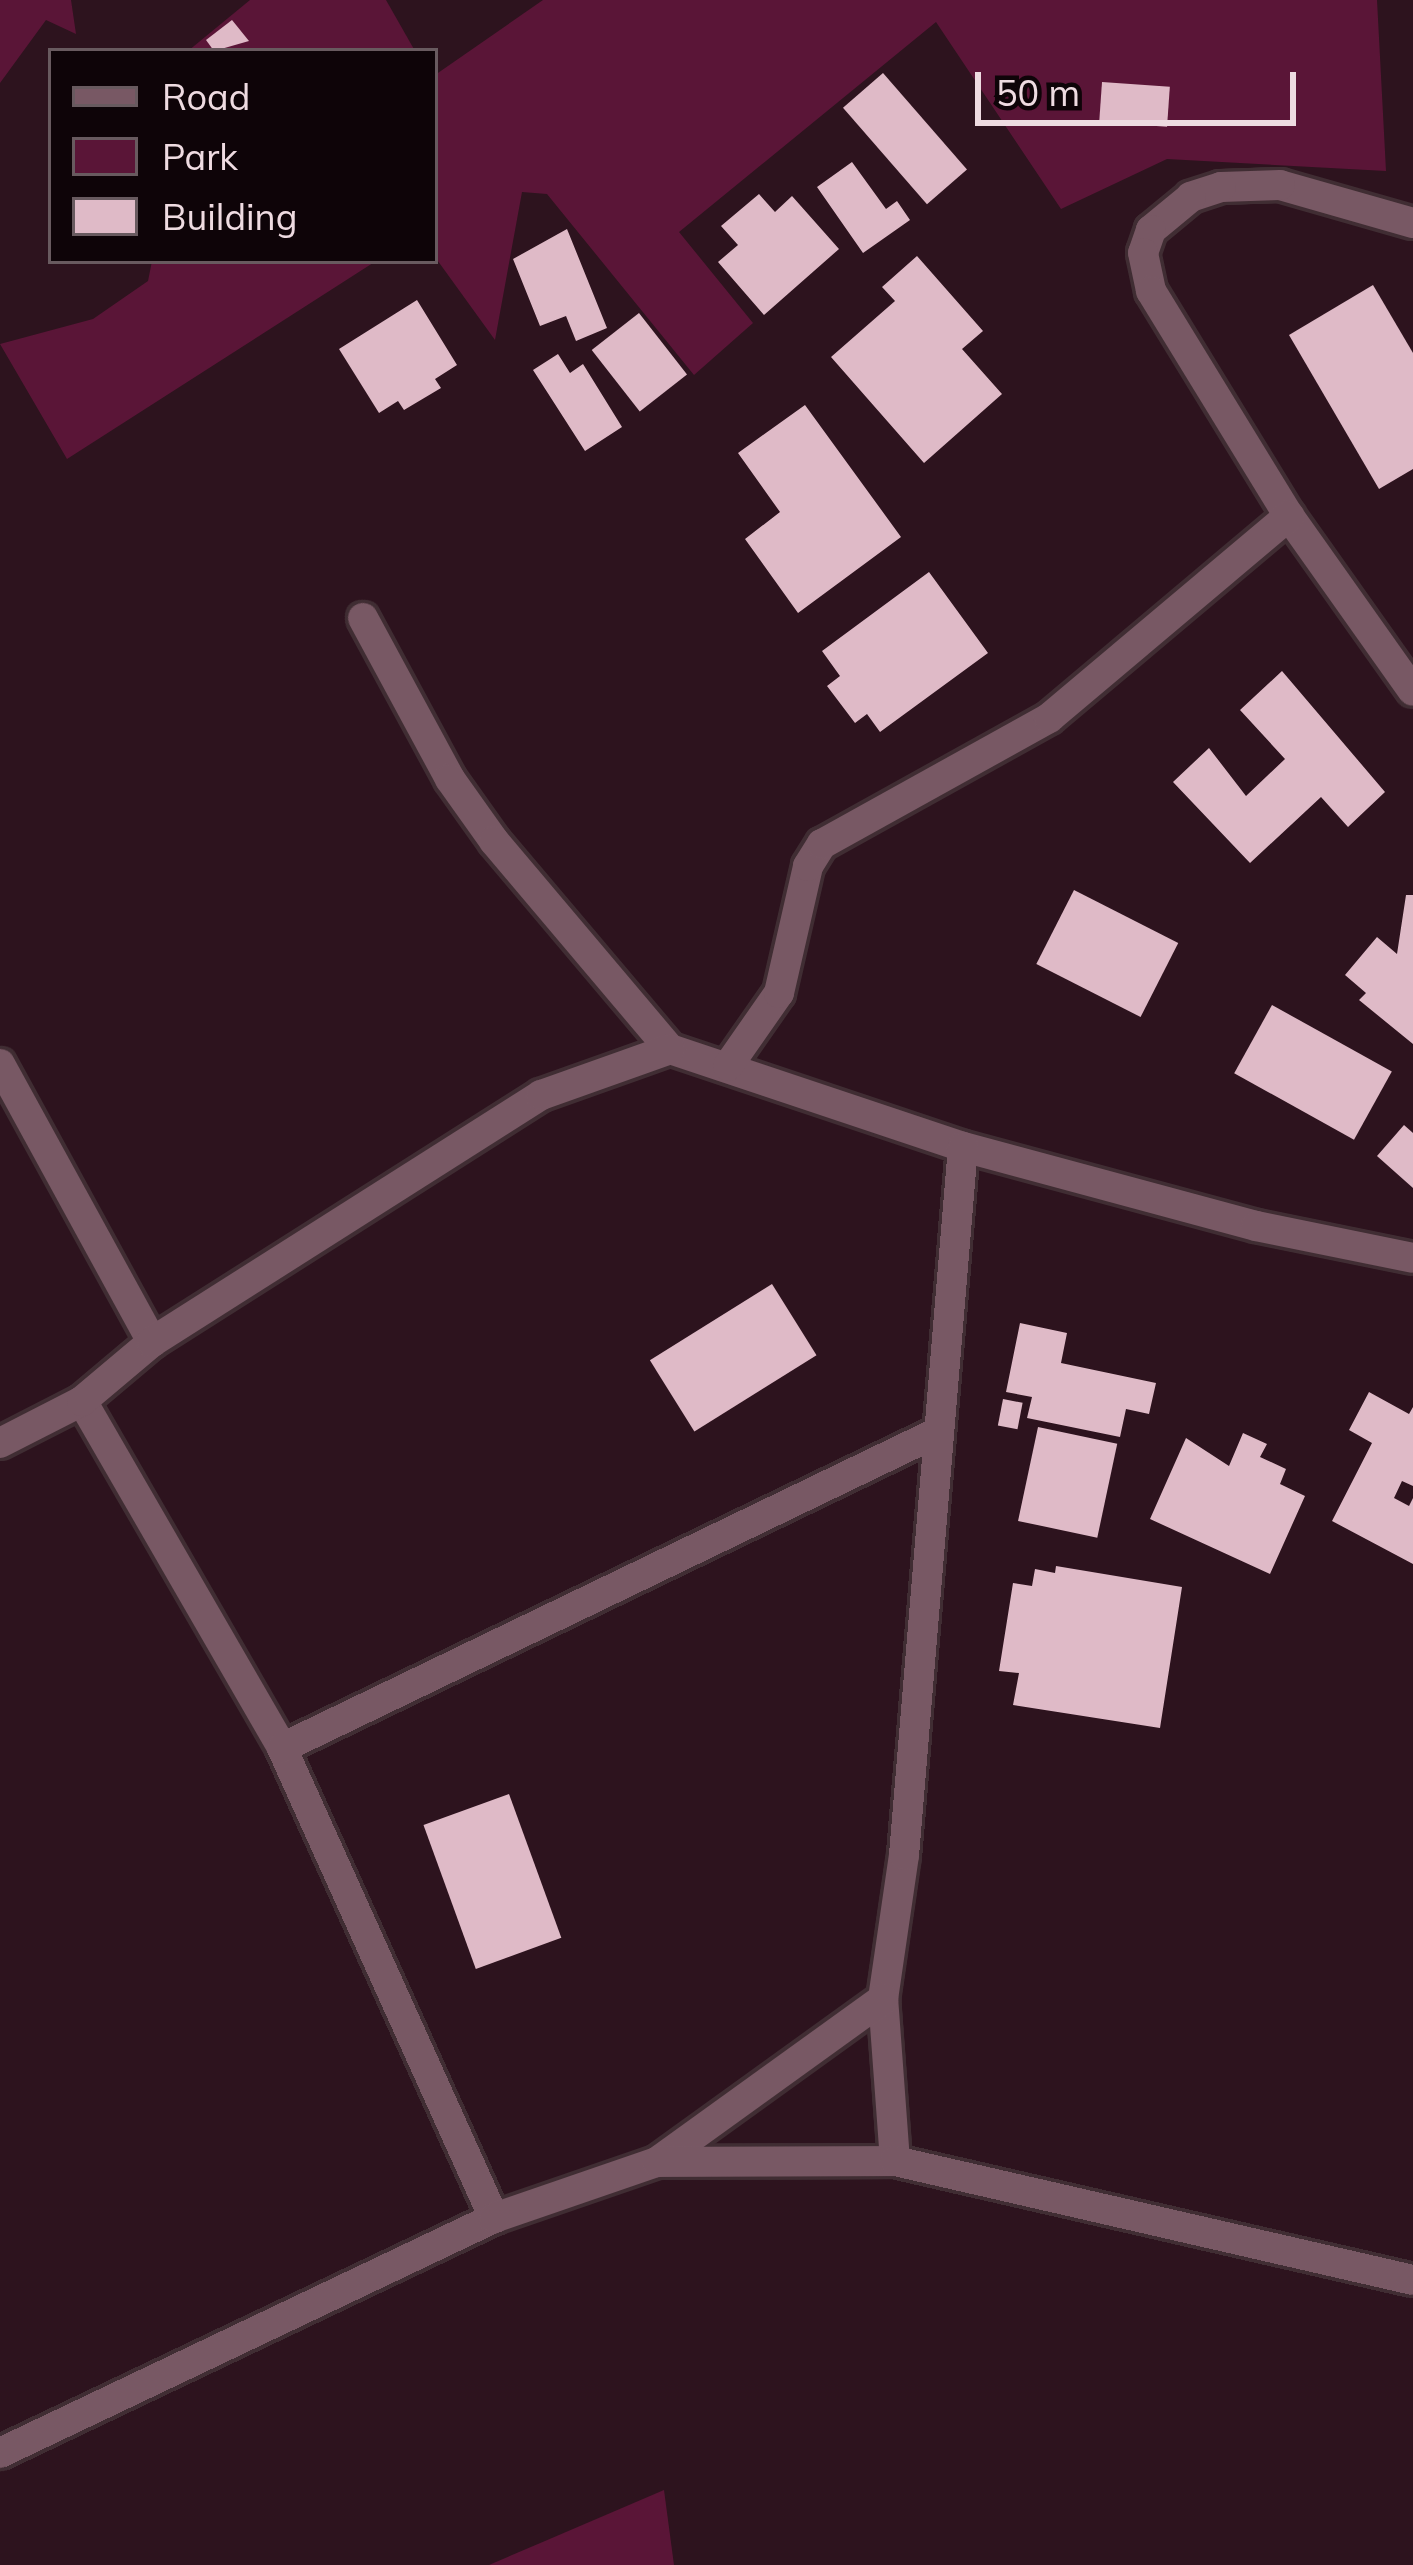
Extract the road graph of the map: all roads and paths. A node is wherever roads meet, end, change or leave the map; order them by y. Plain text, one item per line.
1 (1413, 223) edge
2 (1289, 516) junction
3 (363, 618) dead end
4 (1413, 691) edge
5 (670, 1049) junction
6 (0, 1064) edge
7 (728, 1066) junction
8 (962, 1147) junction
9 (1413, 1258) edge
10 (152, 1342) junction
11 (82, 1401) junction
12 (934, 1434) junction
13 (0, 1443) edge
14 (282, 1748) junction
15 (883, 1999) junction
16 (657, 2162) junction
17 (896, 2162) junction
18 (494, 2218) junction
19 (1413, 2280) edge
20 (0, 2452) edge

1 - 2 street
2 - 4 street
2 - 7 street
3 - 5 street
5 - 7 street
5 - 10 street
6 - 10 street
7 - 8 street
8 - 9 street
8 - 12 street
10 - 11 street
11 - 13 street
11 - 14 street
12 - 14 street
12 - 15 street
14 - 18 street
15 - 16 street
15 - 17 street
16 - 17 street
16 - 18 street
17 - 19 street
18 - 20 street

